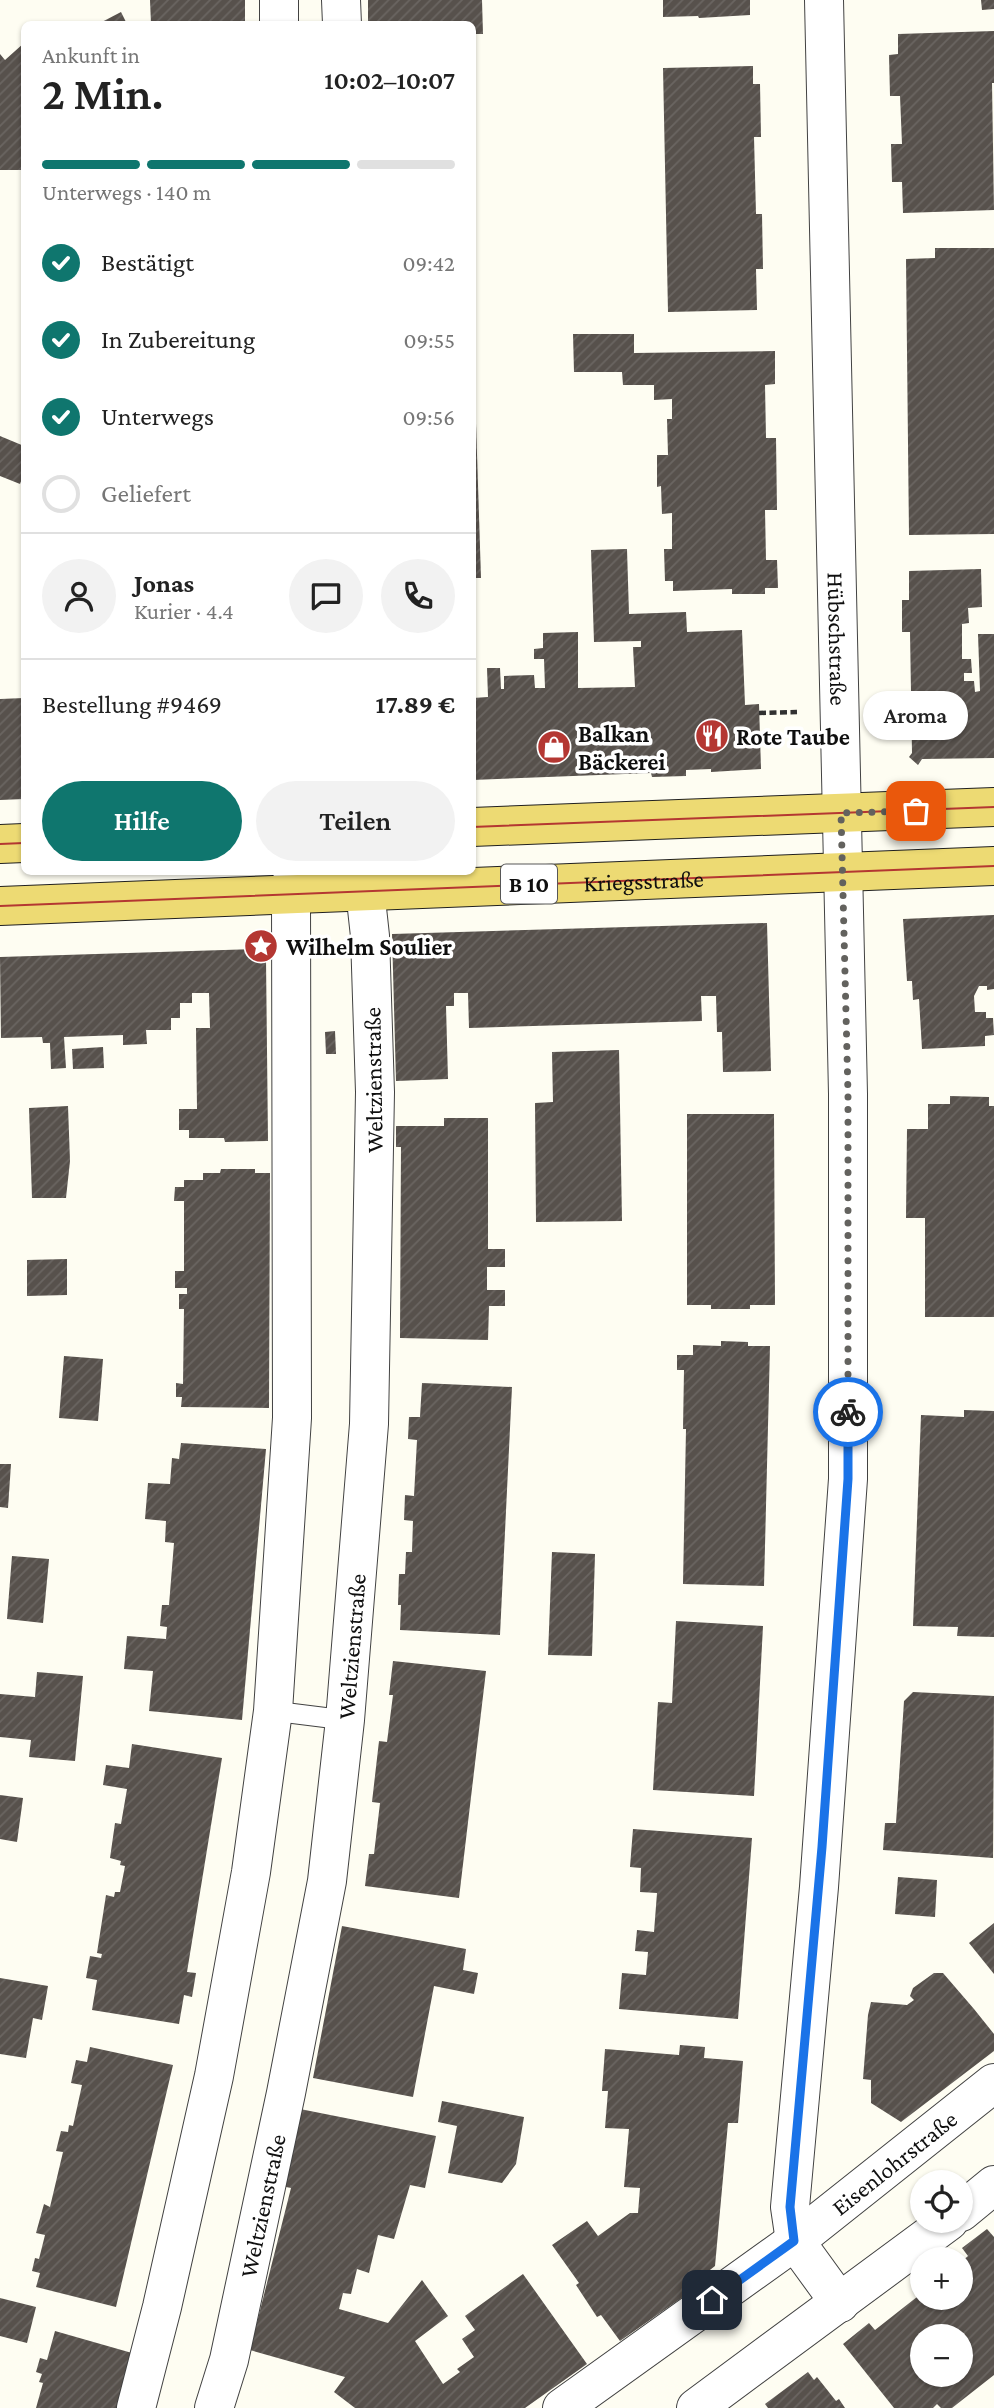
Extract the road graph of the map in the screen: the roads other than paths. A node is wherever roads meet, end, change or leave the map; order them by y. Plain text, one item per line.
1 (279, 0) edge
2 (341, 0) edge
3 (824, 0) edge
4 (279, 21) edge
5 (342, 21) edge
6 (994, 807) edge
7 (841, 813) junction
8 (476, 827) edge
9 (21, 843) edge
10 (0, 844) edge
11 (994, 866) edge
12 (842, 873) junction
13 (364, 881) edge
14 (292, 883) edge
15 (0, 906) edge
16 (273, 1711) junction
17 (345, 1720) junction
18 (994, 2083) edge
19 (994, 2185) edge
20 (973, 2202) edge
21 (933, 2233) edge
22 (794, 2241) junction
23 (840, 2303) junction
24 (136, 2408) edge
25 (215, 2408) edge
26 (562, 2408) edge
27 (696, 2408) edge

1 - 4 street
2 - 5 street
3 - 7 street, Hübschstraße
6 - 7 main road
7 - 8 main road
7 - 12 street, Hübschstraße
9 - 10 main road
11 - 12 main road, Kriegsstraße / B 10
12 - 13 main road, Kriegsstraße / B 10
12 - 22 street, Hübschstraße
13 - 14 main road, Kriegsstraße / B 10
13 - 17 street, Weltzienstraße
14 - 15 main road, Kriegsstraße / B 10
14 - 16 street
16 - 17 lane
16 - 24 street
17 - 25 street, Weltzienstraße
18 - 22 street, Eisenlohrstraße
19 - 20 street
21 - 23 street
22 - 23 street
22 - 26 street, Eisenlohrstraße
23 - 27 street

